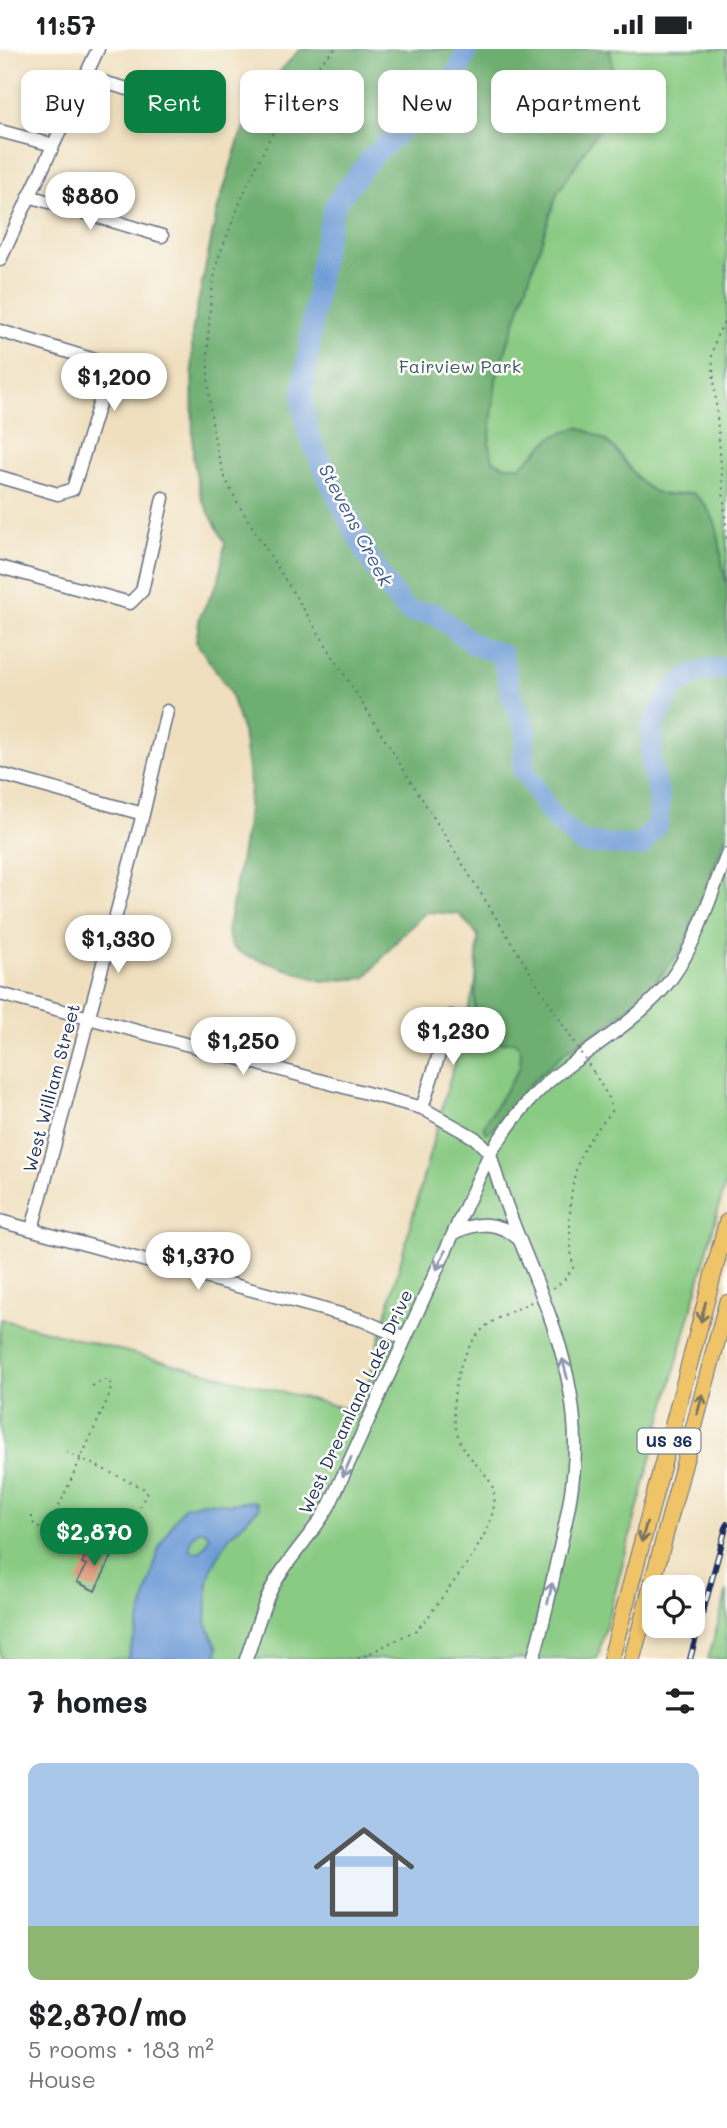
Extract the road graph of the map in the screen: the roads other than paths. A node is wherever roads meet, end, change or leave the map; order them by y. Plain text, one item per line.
1 (98, 49) edge
2 (88, 70) edge
3 (0, 131) edge
4 (59, 133) edge
5 (53, 145) junction
6 (29, 196) junction
7 (162, 236) dead end
8 (0, 260) edge
9 (0, 331) edge
10 (0, 477) edge
11 (163, 498) dead end
12 (0, 567) edge
13 (166, 711) dead end
14 (0, 774) edge
15 (143, 814) junction
16 (727, 855) edge
17 (0, 994) edge
18 (451, 1016) dead end
19 (89, 1018) junction
20 (422, 1108) junction
21 (490, 1153) junction
22 (0, 1221) edge
23 (727, 1222) edge
24 (32, 1229) junction
25 (454, 1233) junction
26 (520, 1240) junction
27 (727, 1303) edge
28 (405, 1339) junction
29 (246, 1659) edge
30 (533, 1659) edge
31 (611, 1659) edge
32 (632, 1659) edge

1 - 2 street
3 - 5 street
4 - 5 street
5 - 6 street
6 - 7 street
6 - 8 street
9 - 10 street
11 - 12 street
13 - 15 street, West William Street
14 - 15 street
15 - 19 street, West William Street
16 - 21 street, West Dreamland Lake Drive
17 - 19 street
18 - 20 street
19 - 20 street
19 - 24 street, West William Street
20 - 21 street
21 - 25 street, West Dreamland Lake Drive
21 - 26 street
22 - 24 street
23 -> 31 main road, US 36
24 - 28 street
25 - 26 street
25 -> 28 street, West Dreamland Lake Drive
30 -> 26 street
32 -> 27 main road, US 36
28 -> 29 street, West Dreamland Lake Drive

